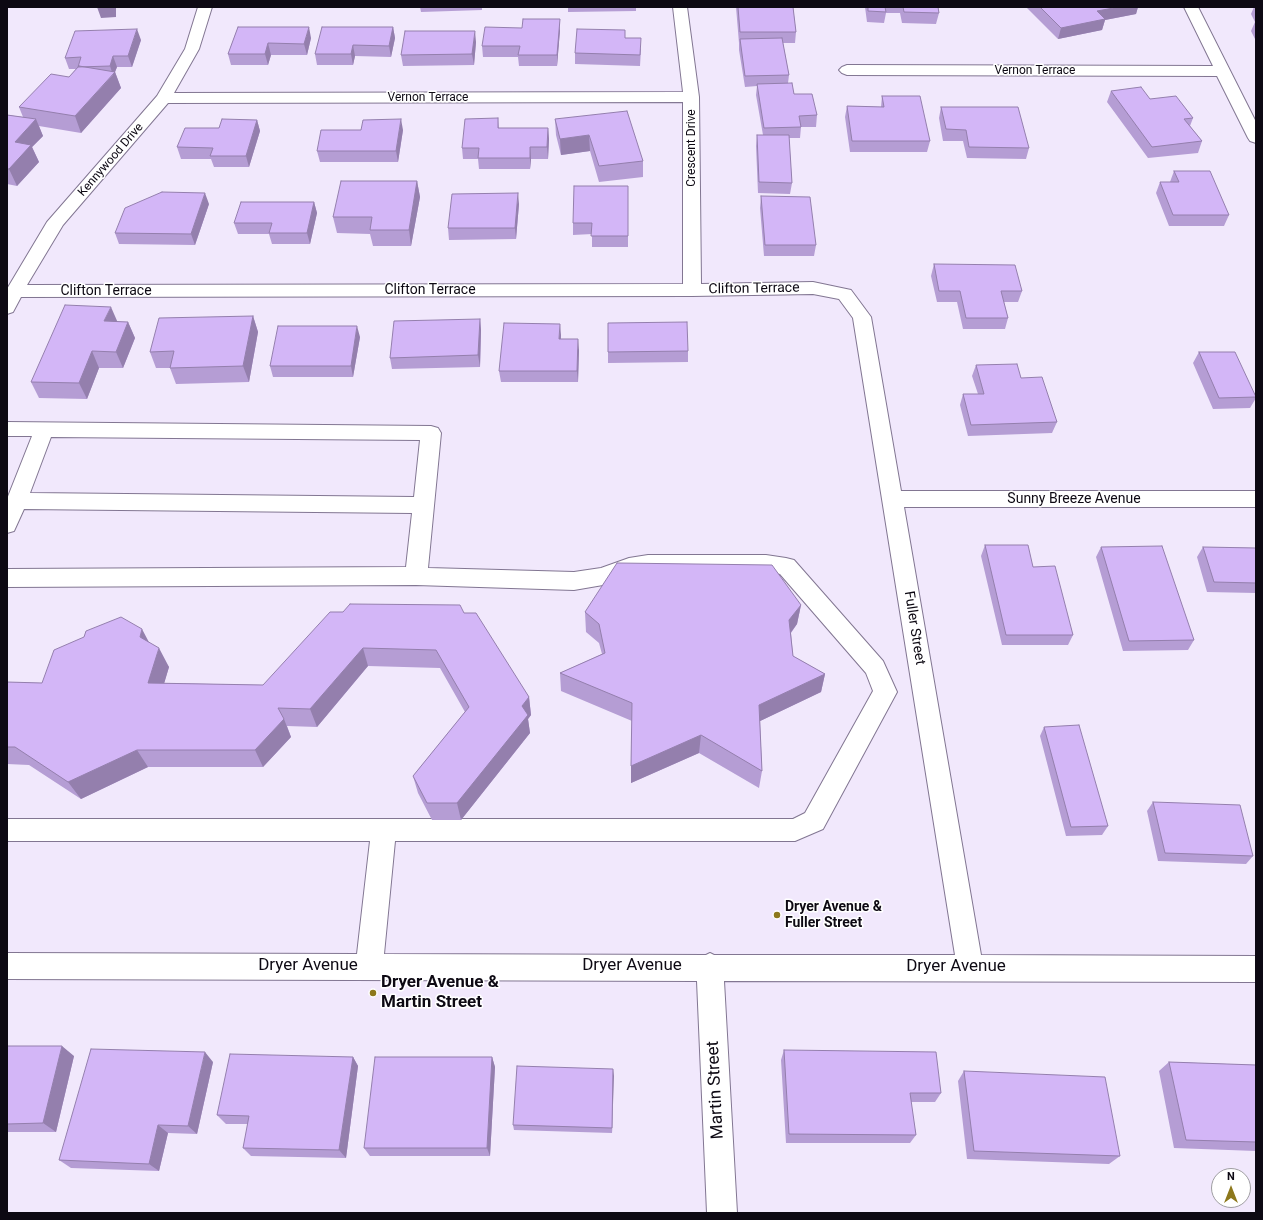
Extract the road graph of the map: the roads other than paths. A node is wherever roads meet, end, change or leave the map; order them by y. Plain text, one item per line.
1 (205, 7) edge
2 (680, 7) edge
3 (1192, 7) edge
4 (847, 70) dead end
5 (1222, 71) junction
6 (691, 97) junction
7 (164, 98) junction
8 (1256, 138) edge
9 (692, 290) junction
10 (15, 291) junction
11 (845, 294) joint
12 (7, 308) edge
13 (7, 429) edge
14 (44, 430) junction
15 (893, 499) junction
16 (1256, 499) edge
17 (17, 501) junction
18 (423, 505) junction
19 (7, 525) edge
20 (416, 576) junction
21 (7, 578) edge
22 (7, 830) edge
23 (384, 830) junction
24 (7, 966) edge
25 (369, 966) junction
26 (710, 966) junction
27 (970, 967) junction
28 (1256, 969) edge
29 (722, 1213) edge

1 - 7 street, Kennywood Drive
2 - 6 street, Crescent Drive
3 - 5 street
4 - 5 street, Vernon Terrace
5 - 8 street
6 - 7 street, Vernon Terrace
6 - 9 street, Crescent Drive
7 - 10 street, Kennywood Drive
9 - 10 street, Clifton Terrace
9 - 11 street, Clifton Terrace
10 - 12 street, Kennywood Drive
11 - 15 street, Fuller Street
13 - 14 street
14 - 17 street
14 - 18 street
15 - 16 street, Sunny Breeze Avenue
15 - 27 street, Fuller Street
17 - 18 street
17 - 19 street
18 - 20 street
20 - 21 street
20 - 23 street
22 - 23 street
23 - 25 street
24 - 25 street, Dryer Avenue
25 - 26 street, Dryer Avenue
26 - 27 street, Dryer Avenue
26 - 29 street, Martin Street
27 - 28 street, Dryer Avenue

